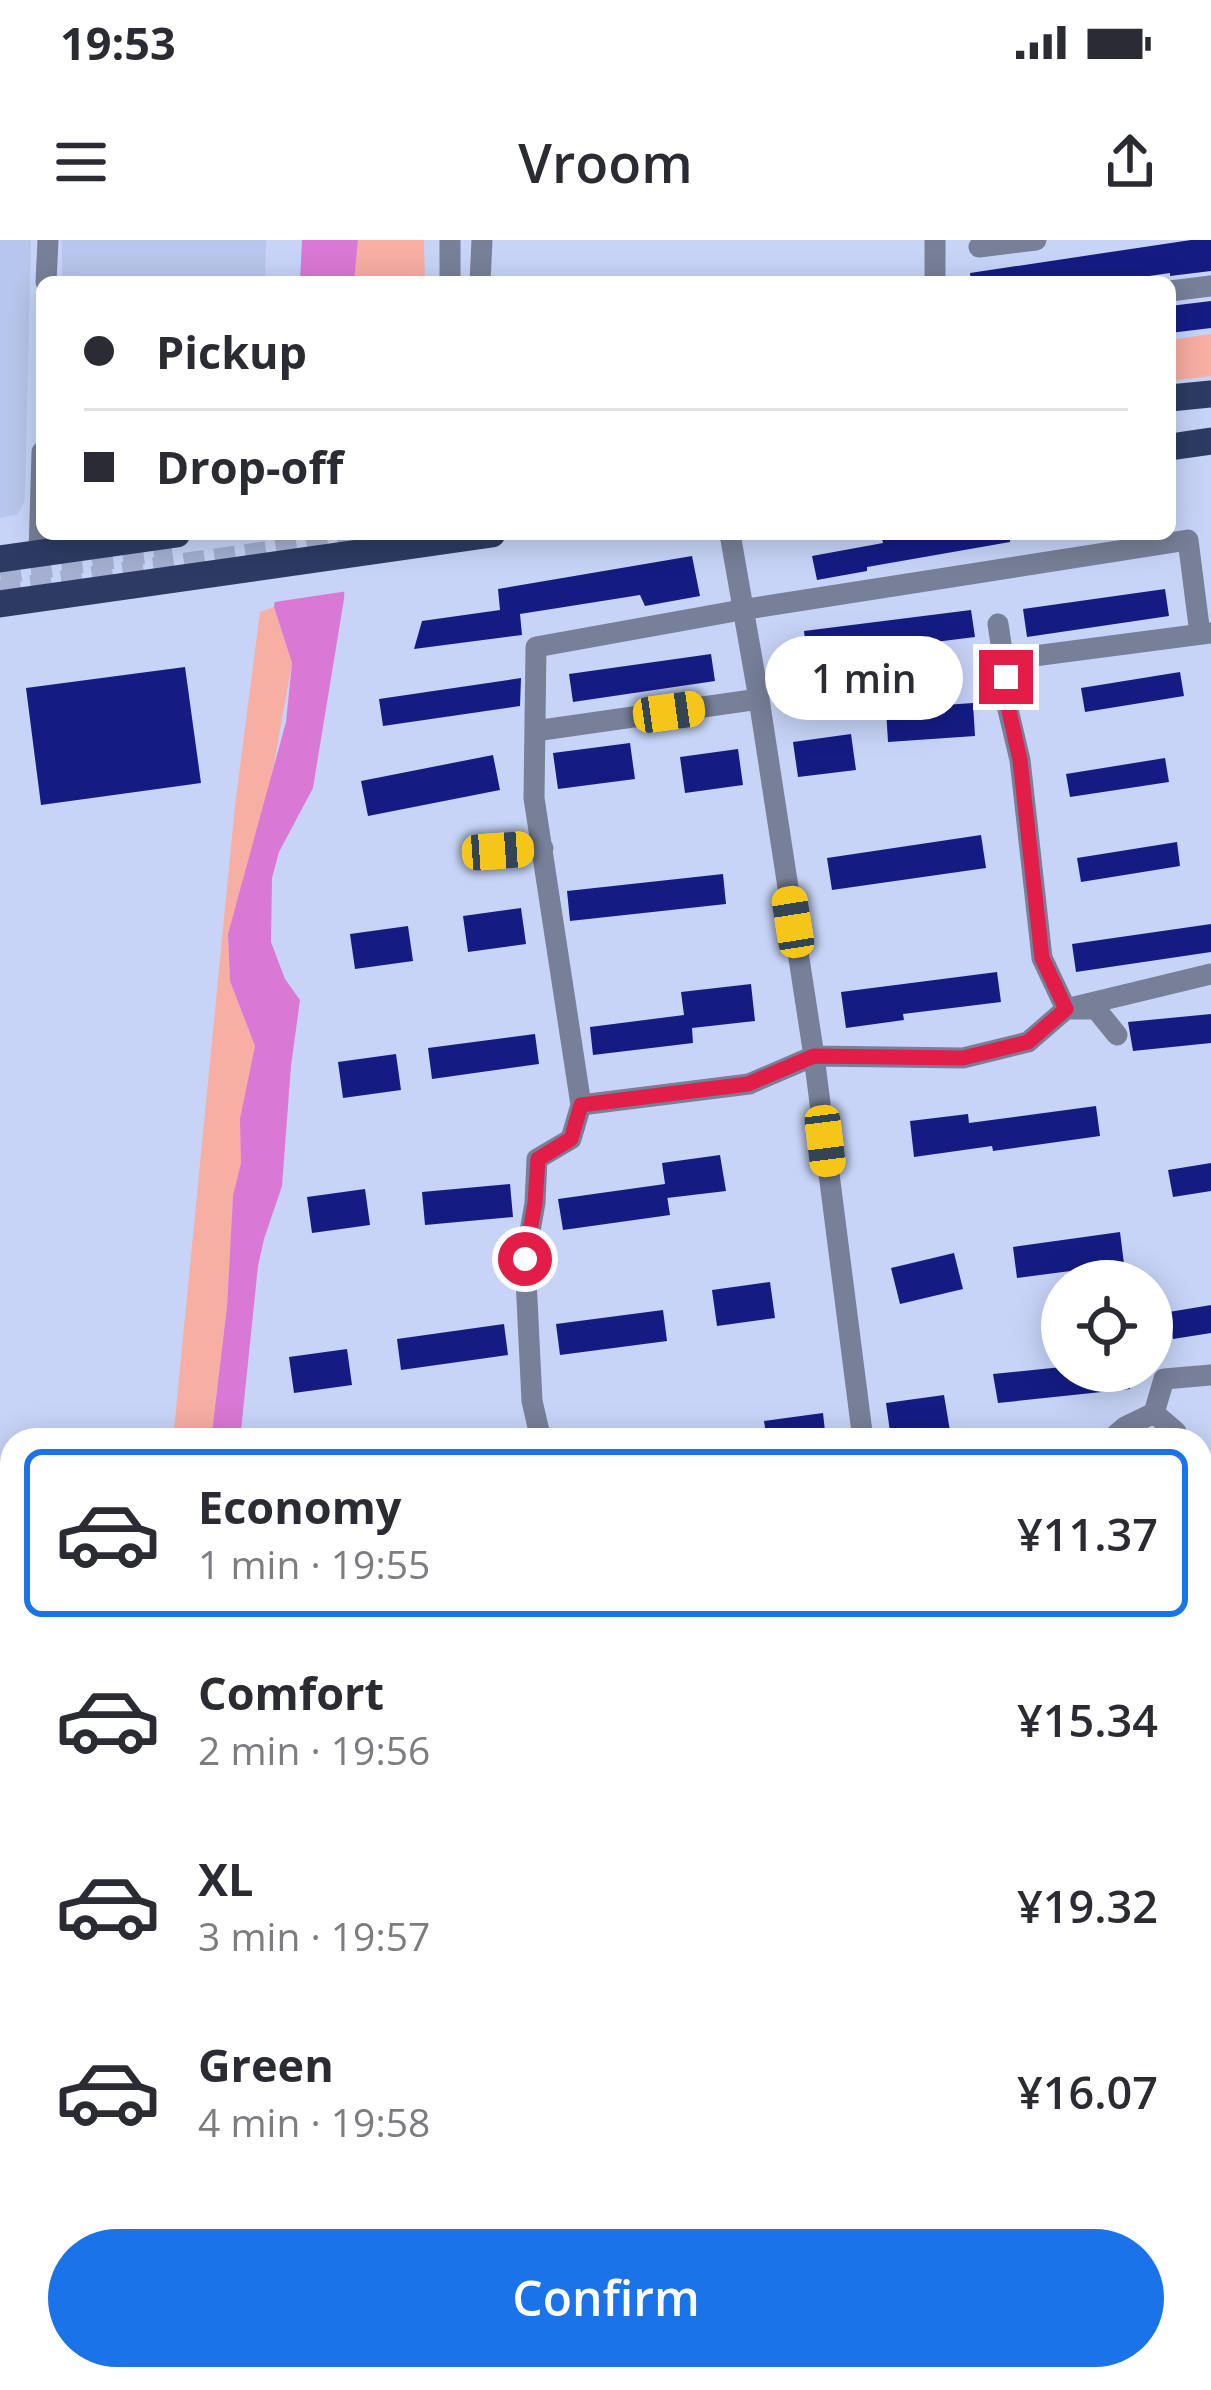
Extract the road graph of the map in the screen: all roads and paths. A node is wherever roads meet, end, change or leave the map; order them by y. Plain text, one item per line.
1 (47, 240) edge
2 (450, 240) edge
3 (482, 240) edge
4 (935, 240) edge
5 (1036, 240) edge
6 (979, 248) dead end
7 (46, 276) edge
8 (450, 276) edge
9 (480, 276) edge
10 (935, 276) edge
11 (1211, 286) edge
12 (1176, 290) edge
13 (1211, 394) edge
14 (1176, 397) edge
15 (1211, 441) edge
16 (1176, 445) edge
17 (39, 540) edge
18 (136, 540) edge
19 (437, 540) edge
20 (731, 540) edge
21 (39, 554) junction
22 (0, 559) edge
23 (0, 604) edge
24 (741, 610) junction
25 (998, 624) dead end
26 (1206, 633) edge
27 (1004, 660) junction
28 (759, 699) junction
29 (535, 731) junction
30 (542, 848) junction
31 (498, 851) dead end
32 (1211, 974) edge
33 (1066, 1009) junction
34 (1117, 1036) dead end
35 (814, 1056) junction
36 (581, 1105) junction
37 (1211, 1375) edge
38 (1154, 1413) junction
39 (538, 1428) edge
40 (861, 1428) edge
41 (1123, 1428) edge
42 (1171, 1428) edge

1 - 7 street
2 - 8 street
3 - 9 street
4 - 10 street
5 - 6 street
11 - 12 street
13 - 14 main road
15 - 16 main road
17 - 21 street
18 - 21 main road
19 - 23 main road
20 - 24 street
21 - 22 main road
24 - 26 street
24 - 28 street
24 - 29 street
25 - 27 street
26 - 27 street
27 - 33 street
28 - 29 street
28 - 35 street
29 - 30 street
30 - 31 street
30 - 36 street
32 - 33 street
33 - 34 street
33 - 35 street
35 - 36 street
35 - 40 street
36 - 39 street
37 - 38 street
38 - 41 street
38 - 42 street

